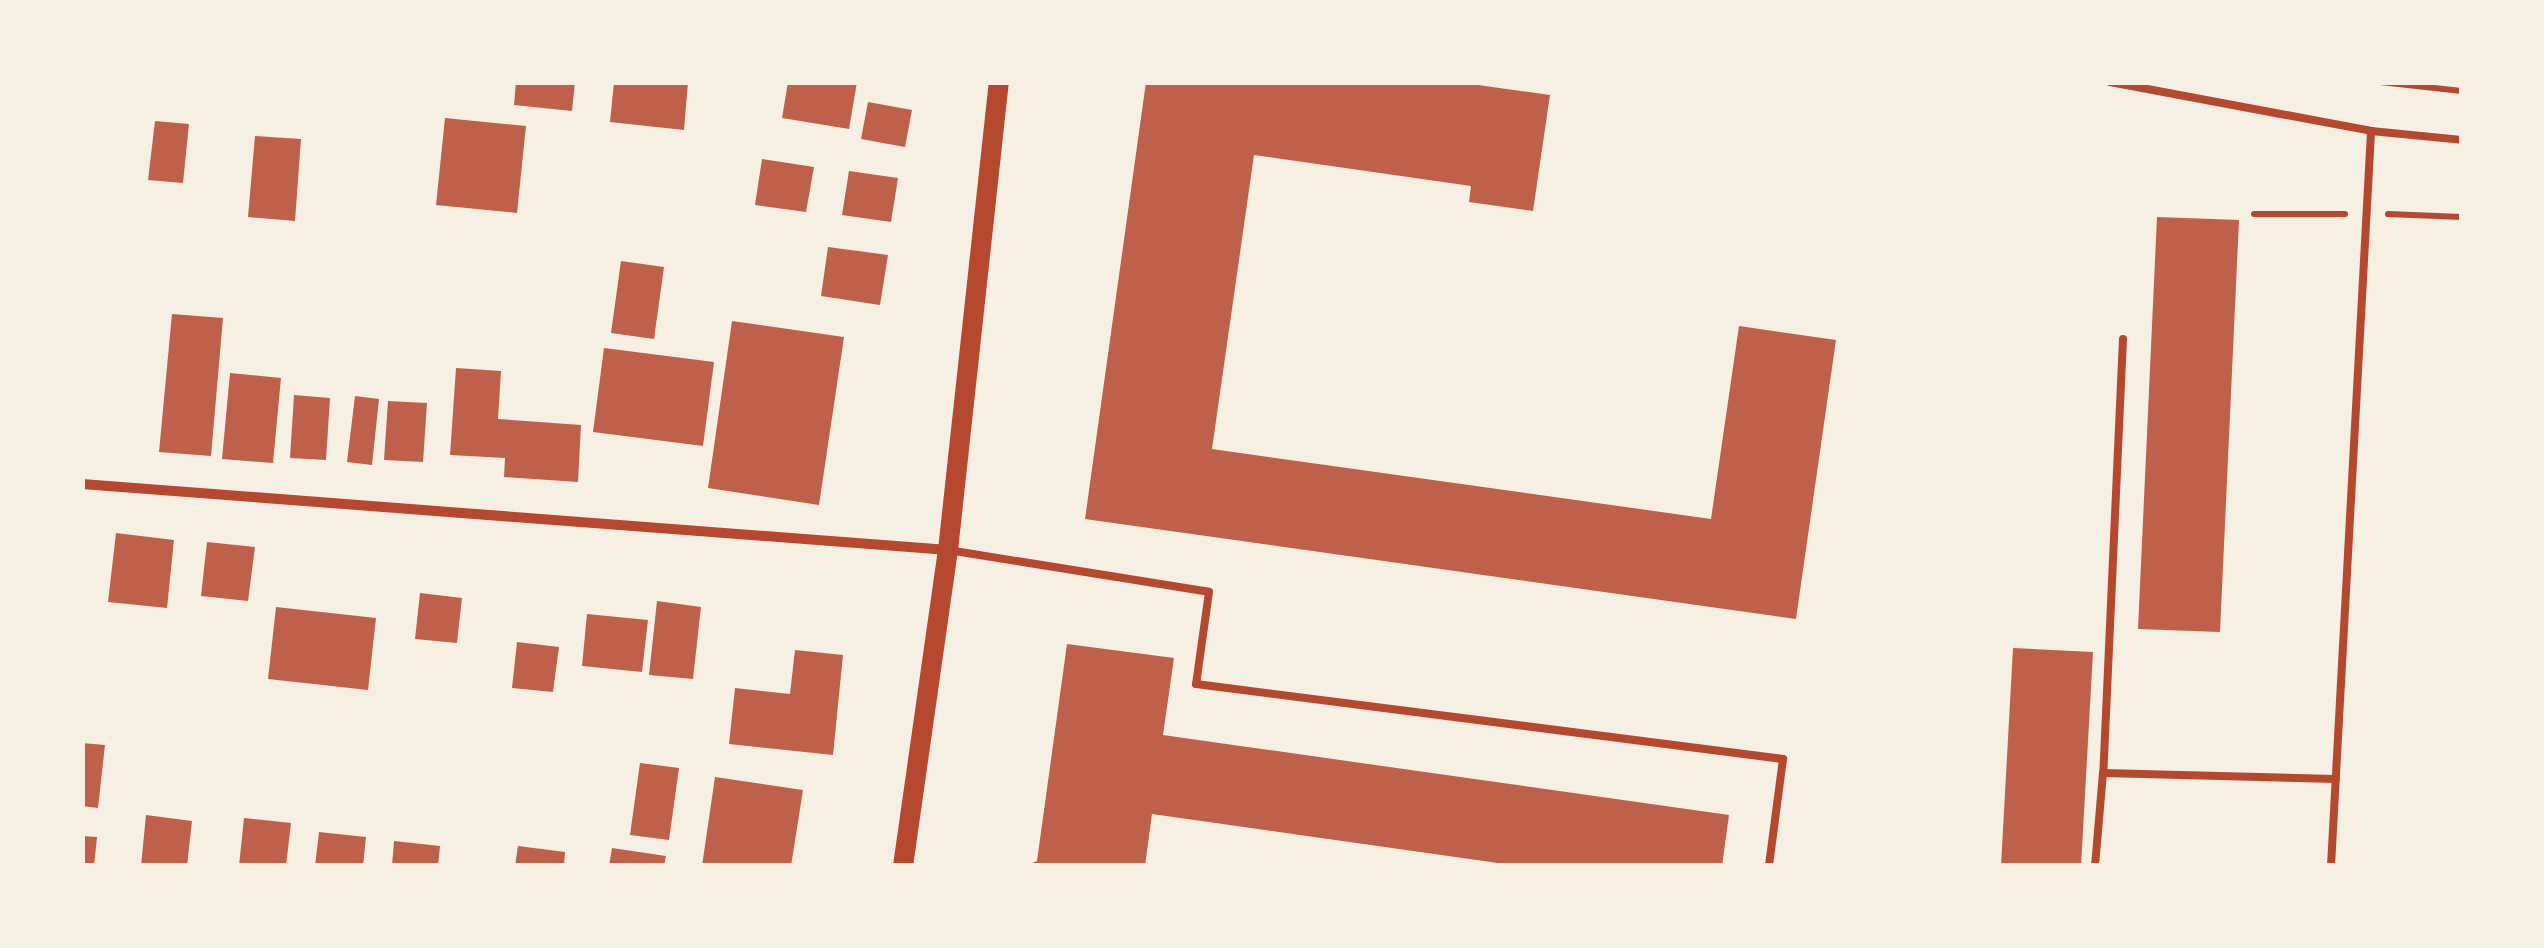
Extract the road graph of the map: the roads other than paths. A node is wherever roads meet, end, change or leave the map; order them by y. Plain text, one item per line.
1 (999, 82) edge
2 (2110, 82) edge
3 (2371, 132) junction
4 (2462, 140) edge
5 (2124, 338) dead end
6 (82, 484) edge
7 (948, 550) junction
8 (2103, 772) junction
9 (2336, 779) junction
10 (903, 866) edge
11 (1769, 866) edge
12 (2095, 866) edge
13 (2331, 866) edge

1 - 7 main road
2 - 3 lane
3 - 4 lane
3 - 9 lane
5 - 8 lane
6 - 7 street
7 - 10 main road
7 - 11 lane
8 - 9 lane
8 - 12 lane
9 - 13 lane

